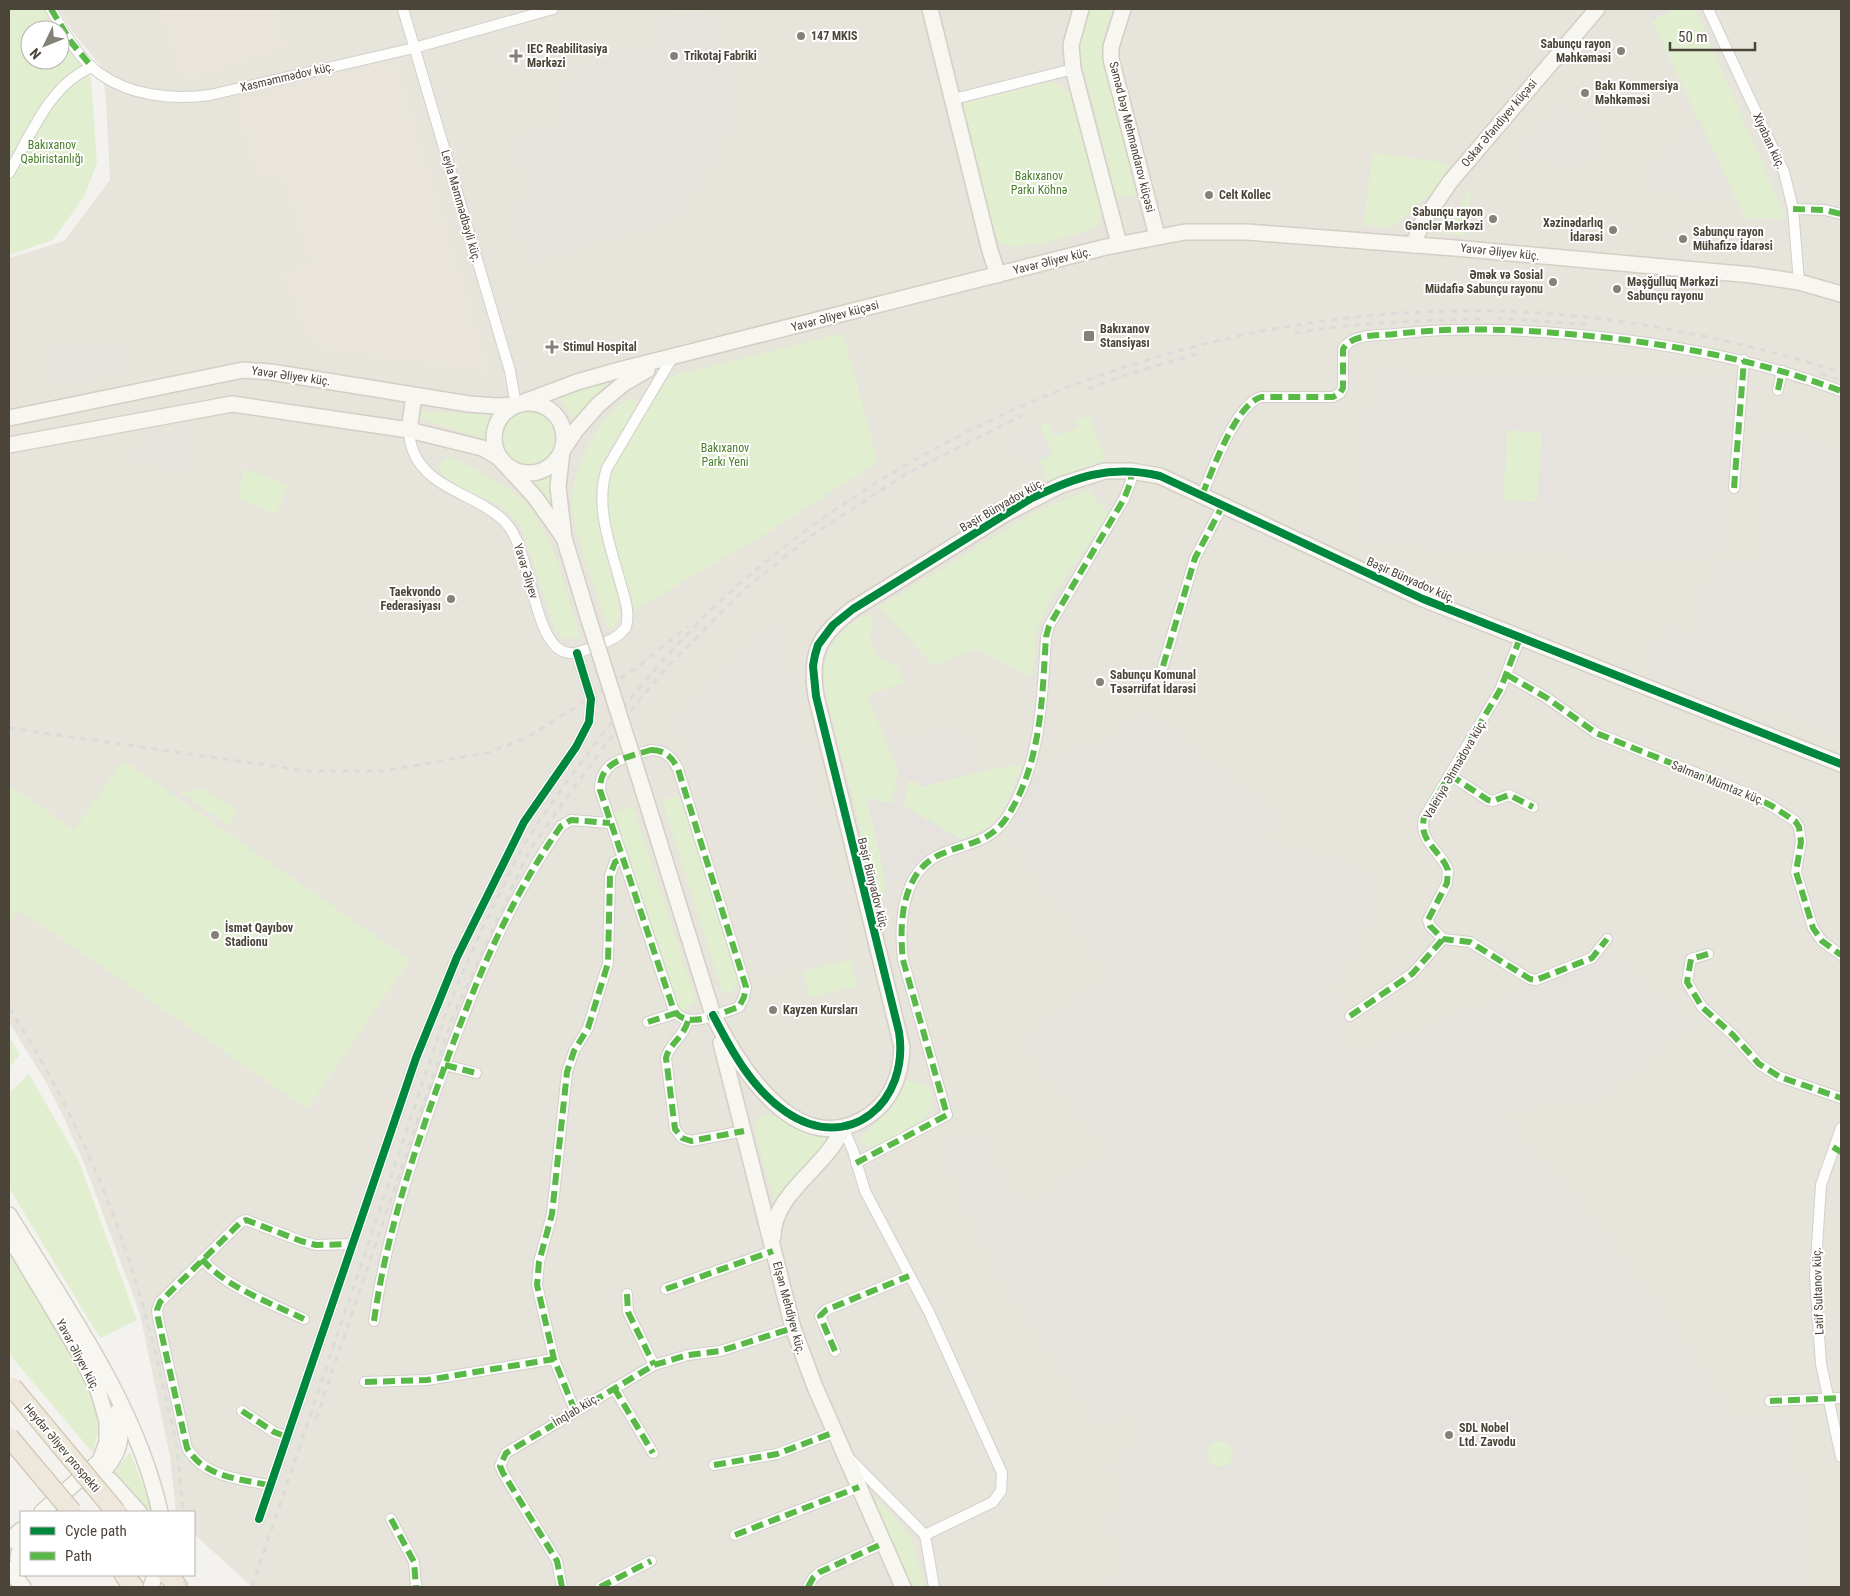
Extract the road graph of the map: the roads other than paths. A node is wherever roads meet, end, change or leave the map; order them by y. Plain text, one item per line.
1 (51, 9) edge
2 (403, 9) edge
3 (554, 9) edge
4 (930, 9) edge
5 (1081, 9) edge
6 (1123, 9) edge
7 (1597, 9) edge
8 (1708, 9) edge
9 (414, 48) junction
10 (92, 68) junction
11 (1073, 69) junction
12 (954, 99) junction
13 (9, 173) edge
14 (1793, 209) junction
15 (1841, 214) edge
16 (1157, 236) junction
17 (1413, 245) junction
18 (1113, 246) junction
19 (998, 275) junction
20 (1799, 282) junction
21 (1841, 294) edge
22 (672, 358) junction
23 (1744, 360) junction
24 (1782, 371) junction
25 (1778, 390) dead end
26 (1841, 391) edge
27 (414, 396) junction
28 (516, 405) junction
29 (9, 418) edge
30 (409, 430) junction
31 (9, 445) edge
32 (562, 451) junction
33 (505, 463) junction
34 (1131, 471) junction
35 (1734, 488) dead end
36 (1202, 495) junction
37 (1223, 505) junction
38 (564, 538) junction
39 (1520, 638) junction
40 (578, 653) junction
41 (1163, 666) dead end
42 (1507, 675) junction
43 (1841, 764) edge
44 (1450, 775) junction
45 (1532, 807) dead end
46 (610, 823) junction
47 (623, 858) junction
48 (1444, 939) junction
49 (1607, 939) dead end
50 (1708, 954) dead end
51 (1841, 956) edge
52 (676, 1013) junction
53 (713, 1015) junction
54 (1350, 1016) dead end
55 (688, 1021) junction
56 (648, 1022) dead end
57 (446, 1064) junction
58 (476, 1074) dead end
59 (1841, 1098) edge
60 (843, 1127) junction
61 (1841, 1128) edge
62 (744, 1131) junction
63 (1837, 1150) edge
64 (856, 1163) junction
65 (9, 1214) edge
66 (9, 1236) edge
67 (353, 1244) junction
68 (773, 1251) junction
69 (202, 1259) junction
70 (909, 1276) junction
71 (666, 1289) dead end
72 (627, 1294) dead end
73 (304, 1319) dead end
74 (374, 1321) dead end
75 (793, 1328) junction
76 (835, 1351) dead end
77 (554, 1359) junction
78 (654, 1365) junction
79 (365, 1382) dead end
80 (10, 1385) edge
81 (614, 1388) junction
82 (115, 1394) junction
83 (1828, 1398) junction
84 (1841, 1398) edge
85 (1770, 1401) dead end
86 (242, 1411) dead end
87 (575, 1411) junction
88 (835, 1432) junction
89 (9, 1437) edge
90 (287, 1437) junction
91 (653, 1453) dead end
92 (844, 1453) junction
93 (1841, 1457) edge
94 (714, 1465) dead end
95 (99, 1476) junction
96 (82, 1478) junction
97 (269, 1485) junction
98 (859, 1487) junction
99 (43, 1511) edge
100 (57, 1511) edge
101 (71, 1511) edge
102 (115, 1511) edge
103 (138, 1511) edge
104 (160, 1511) edge
105 (259, 1519) dead end
106 (392, 1519) dead end
107 (20, 1531) edge
108 (924, 1534) junction
109 (735, 1535) dead end
110 (9, 1541) edge
111 (884, 1543) junction
112 (20, 1549) edge
113 (651, 1561) dead end
114 (20, 1565) edge
115 (9, 1569) edge
116 (27, 1576) edge
117 (125, 1576) edge
118 (169, 1576) edge
119 (23, 1587) edge
120 (35, 1587) edge
121 (134, 1587) edge
122 (178, 1587) edge
123 (416, 1587) edge
124 (562, 1587) edge
125 (600, 1587) edge
126 (808, 1587) edge
127 (903, 1587) edge
128 (934, 1587) edge

1 - 10 street, Xasməmmədov küç.
2 - 9 street, Leyla Məmmədbəyli küç.
3 - 9 street, Xasməmmədov küç.
4 - 12 main road
5 - 11 main road
6 - 16 main road, Səməd bəy Mehmandarov küçəsi
7 - 17 main road, Oskar Əfəndiyev küçəsi
8 - 14 street, Xiyaban küç.
9 - 10 street, Xasməmmədov küç.
9 - 28 street, Leyla Məmmədbəyli küç.
10 - 13 street
11 - 12 street
11 - 18 main road
12 - 19 main road
14 - 15 street
14 - 20 street, Xiyaban küç.
16 - 17 main road, Yavər Əliyev küç.
16 - 18 main road, Yavər Əliyev küç.
17 - 20 main road, Yavər Əliyev küç.
18 - 19 main road, Yavər Əliyev küç.
19 - 22 main road, Yavər Əliyev küçəsi
20 - 21 main road, Yavər Əliyev küç.
22 - 28 main road
22 - 32 main road
22 - 40 street
23 - 24 street
23 - 35 street
23 - 36 street
24 - 25 street
24 - 26 street
27 - 28 main road, Yavər Əliyev küç.
27 - 29 main road, Yavər Əliyev küç.
27 - 30 main road
28 - 32 main road
28 - 33 main road
30 - 31 main road
30 - 33 main road
30 - 40 street, Yavər Əliyev
32 - 33 main road
32 - 38 main road
33 - 38 main road
34 - 36 main road, Bəşir Bünyadov küç.
34 - 60 main road, Bəşir Bünyadov küç.
34 - 64 street
36 - 37 main road, Bəşir Bünyadov küç.
37 - 39 main road, Bəşir Bünyadov küç.
37 - 41 street
38 - 53 main road, bridge
39 - 42 street, Valeriya Əhmədova küç.
39 - 43 main road, Bəşir Bünyadov küç.
40 - 67 street
42 - 44 street, Valeriya Əhmədova küç.
42 - 51 street, Salman Mümtaz küç.
44 - 45 street
44 - 48 street, Valeriya Əhmədova küç.
46 - 47 street
46 - 53 street
46 - 57 street
47 - 52 street
47 - 77 street
48 - 49 street
48 - 54 street
50 - 59 street
52 - 55 street
52 - 56 street
53 - 55 street
53 - 60 main road
53 - 62 main road, Elşən Mehdiyev küç.
55 - 62 street
57 - 58 street
57 - 74 street
60 - 64 street
60 - 68 main road
61 - 63 street, Lətif Sultanov küç.
62 - 68 main road, Elşən Mehdiyev küç.
63 - 83 street, Lətif Sultanov küç.
64 - 70 street
65 - 82 main road, Yavər Əliyev küç.
66 - 96 main road, Yavər Əliyev küç.
67 - 69 street
67 - 90 street
68 - 71 street
68 - 75 main road, Elşən Mehdiyev küç.
69 - 73 street
69 - 97 street
70 - 76 street
70 - 108 street
72 - 78 street
75 - 78 street, İnqlab küç.
75 - 88 main road, Elşən Mehdiyev küç.
77 - 79 street
77 - 87 street
78 - 81 street, İnqlab küç.
80 - 102 highway, Heydər Əliyev prospekti, bridge
81 - 87 street, İnqlab küç.
81 - 91 street
82 - 95 main road
82 - 104 main road, Yavər Əliyev küç.
83 - 84 street
83 - 85 street
83 - 93 street, Lətif Sultanov küç.
86 - 90 street
87 - 124 street, İnqlab küç.
88 - 92 main road, Elşən Mehdiyev küç.
88 - 94 street
89 - 101 highway, bridge
90 - 97 street
92 - 98 main road, Elşən Mehdiyev küç.
92 - 108 street
95 - 96 main road
95 - 100 main road
95 - 103 main road
96 - 99 main road, Yavər Əliyev küç.
97 - 105 street
98 - 109 street
98 - 111 main road, Elşən Mehdiyev küç.
106 - 123 street
107 - 110 main road
108 - 128 street
111 - 126 street
111 - 127 main road, Elşən Mehdiyev küç.
112 - 114 main road
113 - 125 street
115 - 119 main road
116 - 120 main road
117 - 121 highway
118 - 122 highway

